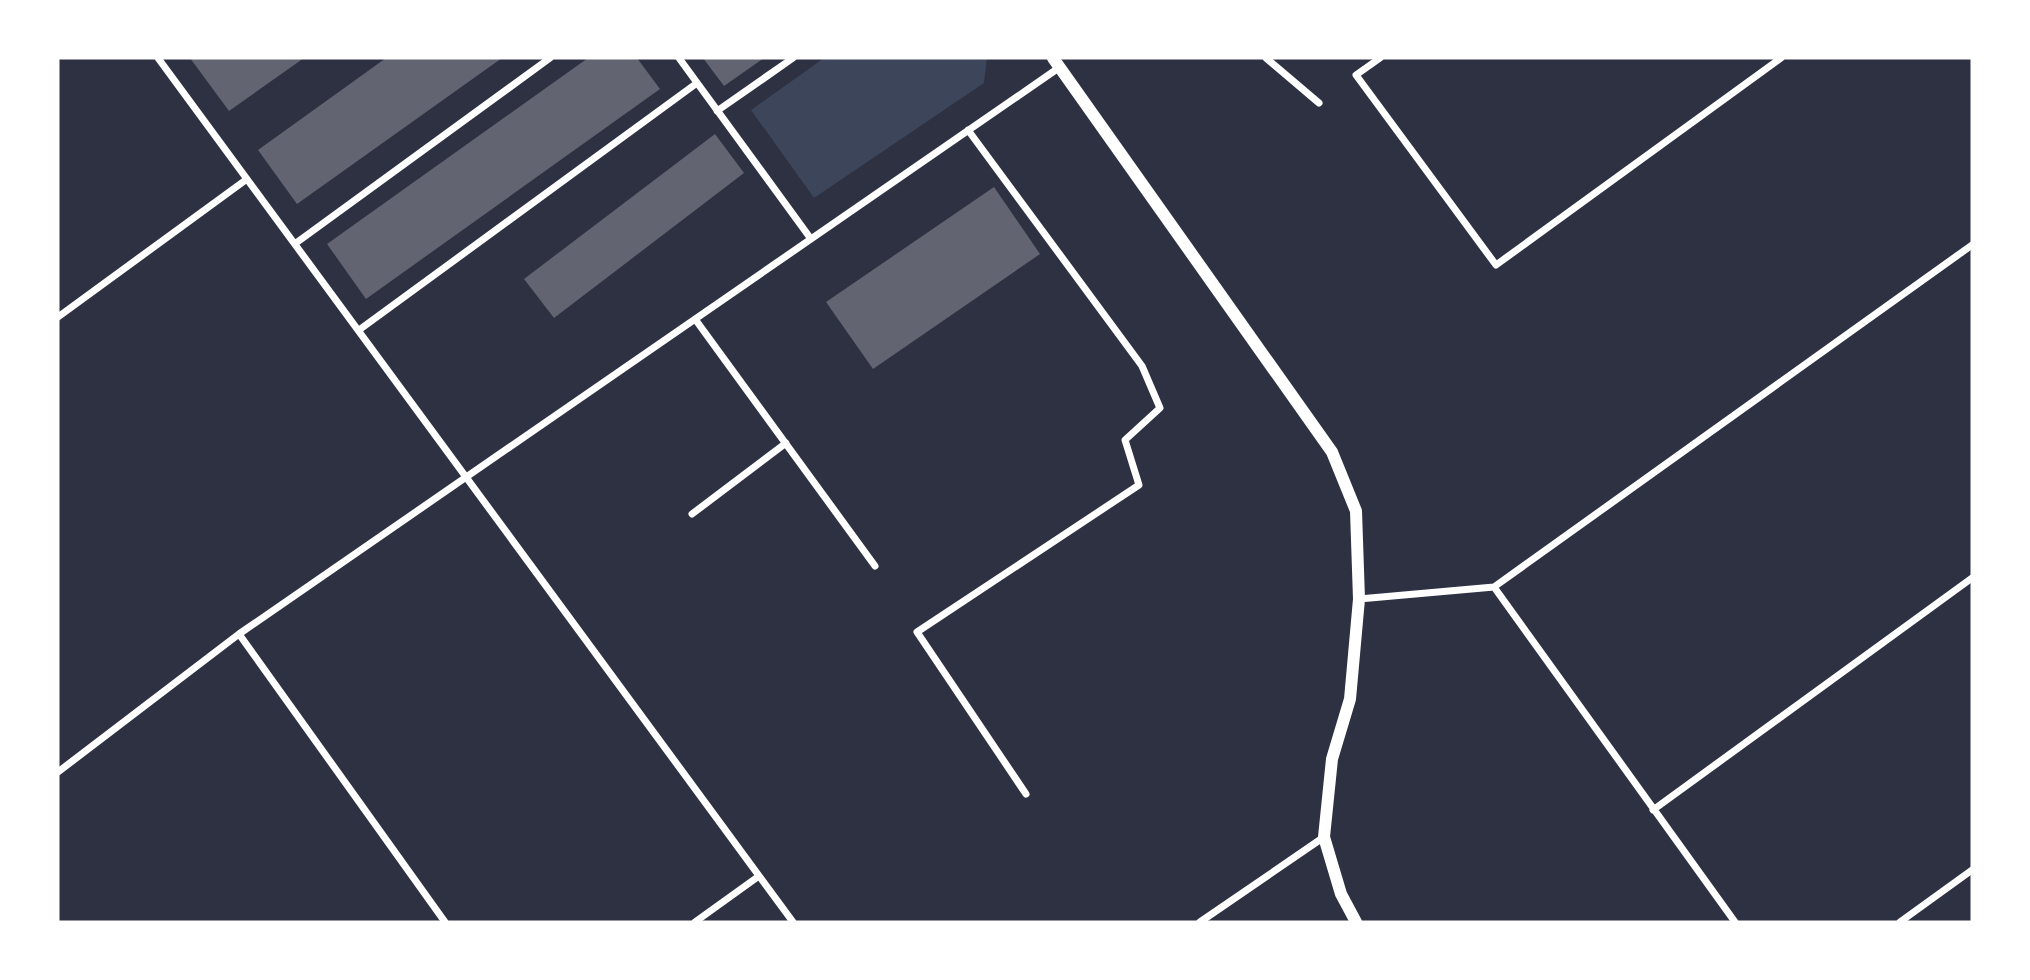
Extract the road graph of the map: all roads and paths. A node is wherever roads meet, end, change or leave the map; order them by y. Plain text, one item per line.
1 (158, 58) edge
2 (550, 58) edge
3 (679, 58) edge
4 (793, 58) edge
5 (1266, 58) edge
6 (1380, 58) edge
7 (1781, 58) edge
8 (1056, 62) edge
9 (697, 83) junction
10 (1319, 103) dead end
11 (718, 111) junction
12 (968, 130) junction
13 (247, 179) junction
14 (811, 239) junction
15 (296, 243) junction
16 (1972, 245) edge
17 (58, 317) edge
18 (695, 319) junction
19 (359, 330) junction
20 (786, 443) junction
21 (466, 478) junction
22 (692, 514) dead end
23 (875, 566) dead end
24 (1972, 578) edge
25 (1494, 587) junction
26 (1359, 599) junction
27 (239, 634) junction
28 (58, 772) edge
29 (1026, 794) dead end
30 (1653, 810) junction
31 (1324, 837) junction
32 (1972, 870) edge
33 (759, 876) junction
34 (445, 922) edge
35 (695, 922) edge
36 (793, 922) edge
37 (1200, 922) edge
38 (1356, 922) edge
39 (1735, 922) edge
40 (1900, 922) edge

1 - 13 street
2 - 15 street
3 - 9 street
4 - 11 street
5 - 10 street
6 - 7 street
8 - 12 street
8 - 26 street
9 - 11 street
9 - 19 street
11 - 14 street
12 - 14 street
12 - 29 street
13 - 15 street
13 - 17 street
14 - 18 street
15 - 19 street
16 - 25 street
18 - 20 street
18 - 21 street
19 - 21 street
20 - 22 street
20 - 23 street
21 - 27 street
21 - 33 street
24 - 30 street
25 - 26 street
25 - 30 street
26 - 31 street
27 - 28 street
27 - 34 street
30 - 39 street
31 - 37 street
31 - 38 street
32 - 40 street
33 - 35 street
33 - 36 street

